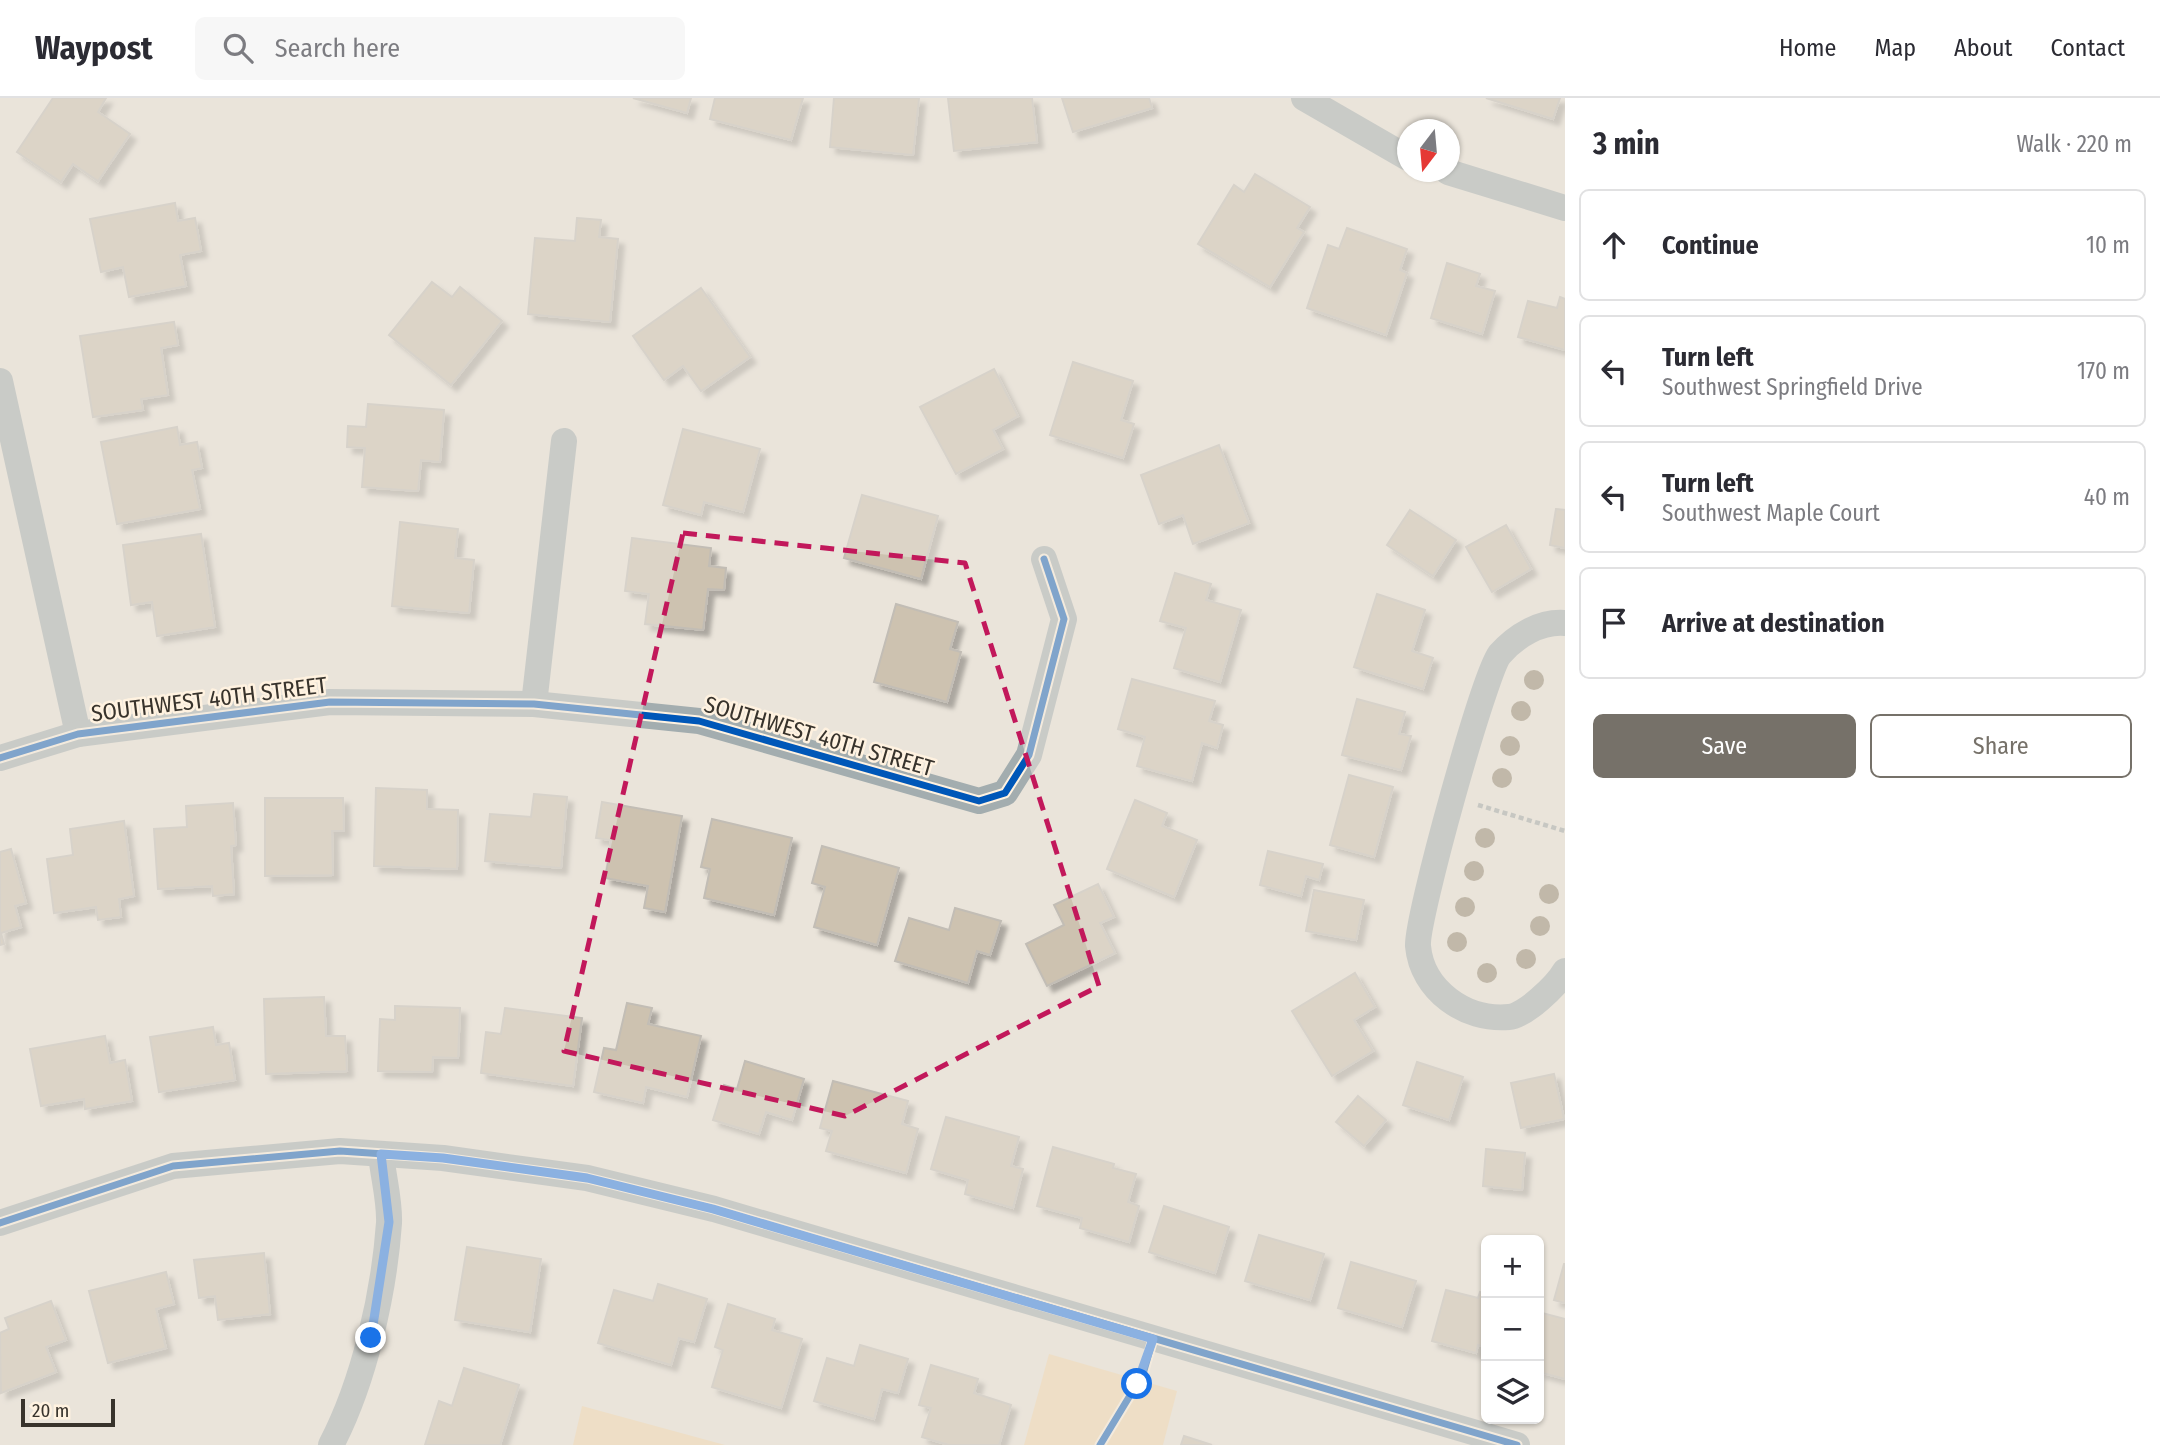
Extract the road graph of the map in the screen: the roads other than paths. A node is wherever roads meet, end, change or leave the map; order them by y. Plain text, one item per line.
1 (1304, 98) edge
2 (1397, 152) edge
3 (1460, 176) edge
4 (1565, 208) edge
5 (0, 381) edge
6 (564, 441) dead end
7 (1044, 559) dead end
8 (1565, 623) edge
9 (534, 704) junction
10 (78, 734) junction
11 (0, 758) edge
12 (1565, 971) edge
13 (381, 1154) junction
14 (0, 1223) edge
15 (331, 1445) edge
16 (1517, 1445) edge

1 - 2 street
3 - 4 street
5 - 10 street
6 - 9 street
7 - 9 street, SOUTHWEST 40TH STREET
8 - 12 street
9 - 10 street, SOUTHWEST 40TH STREET
10 - 11 street, SOUTHWEST 40TH STREET
13 - 14 street
13 - 15 street
13 - 16 street

